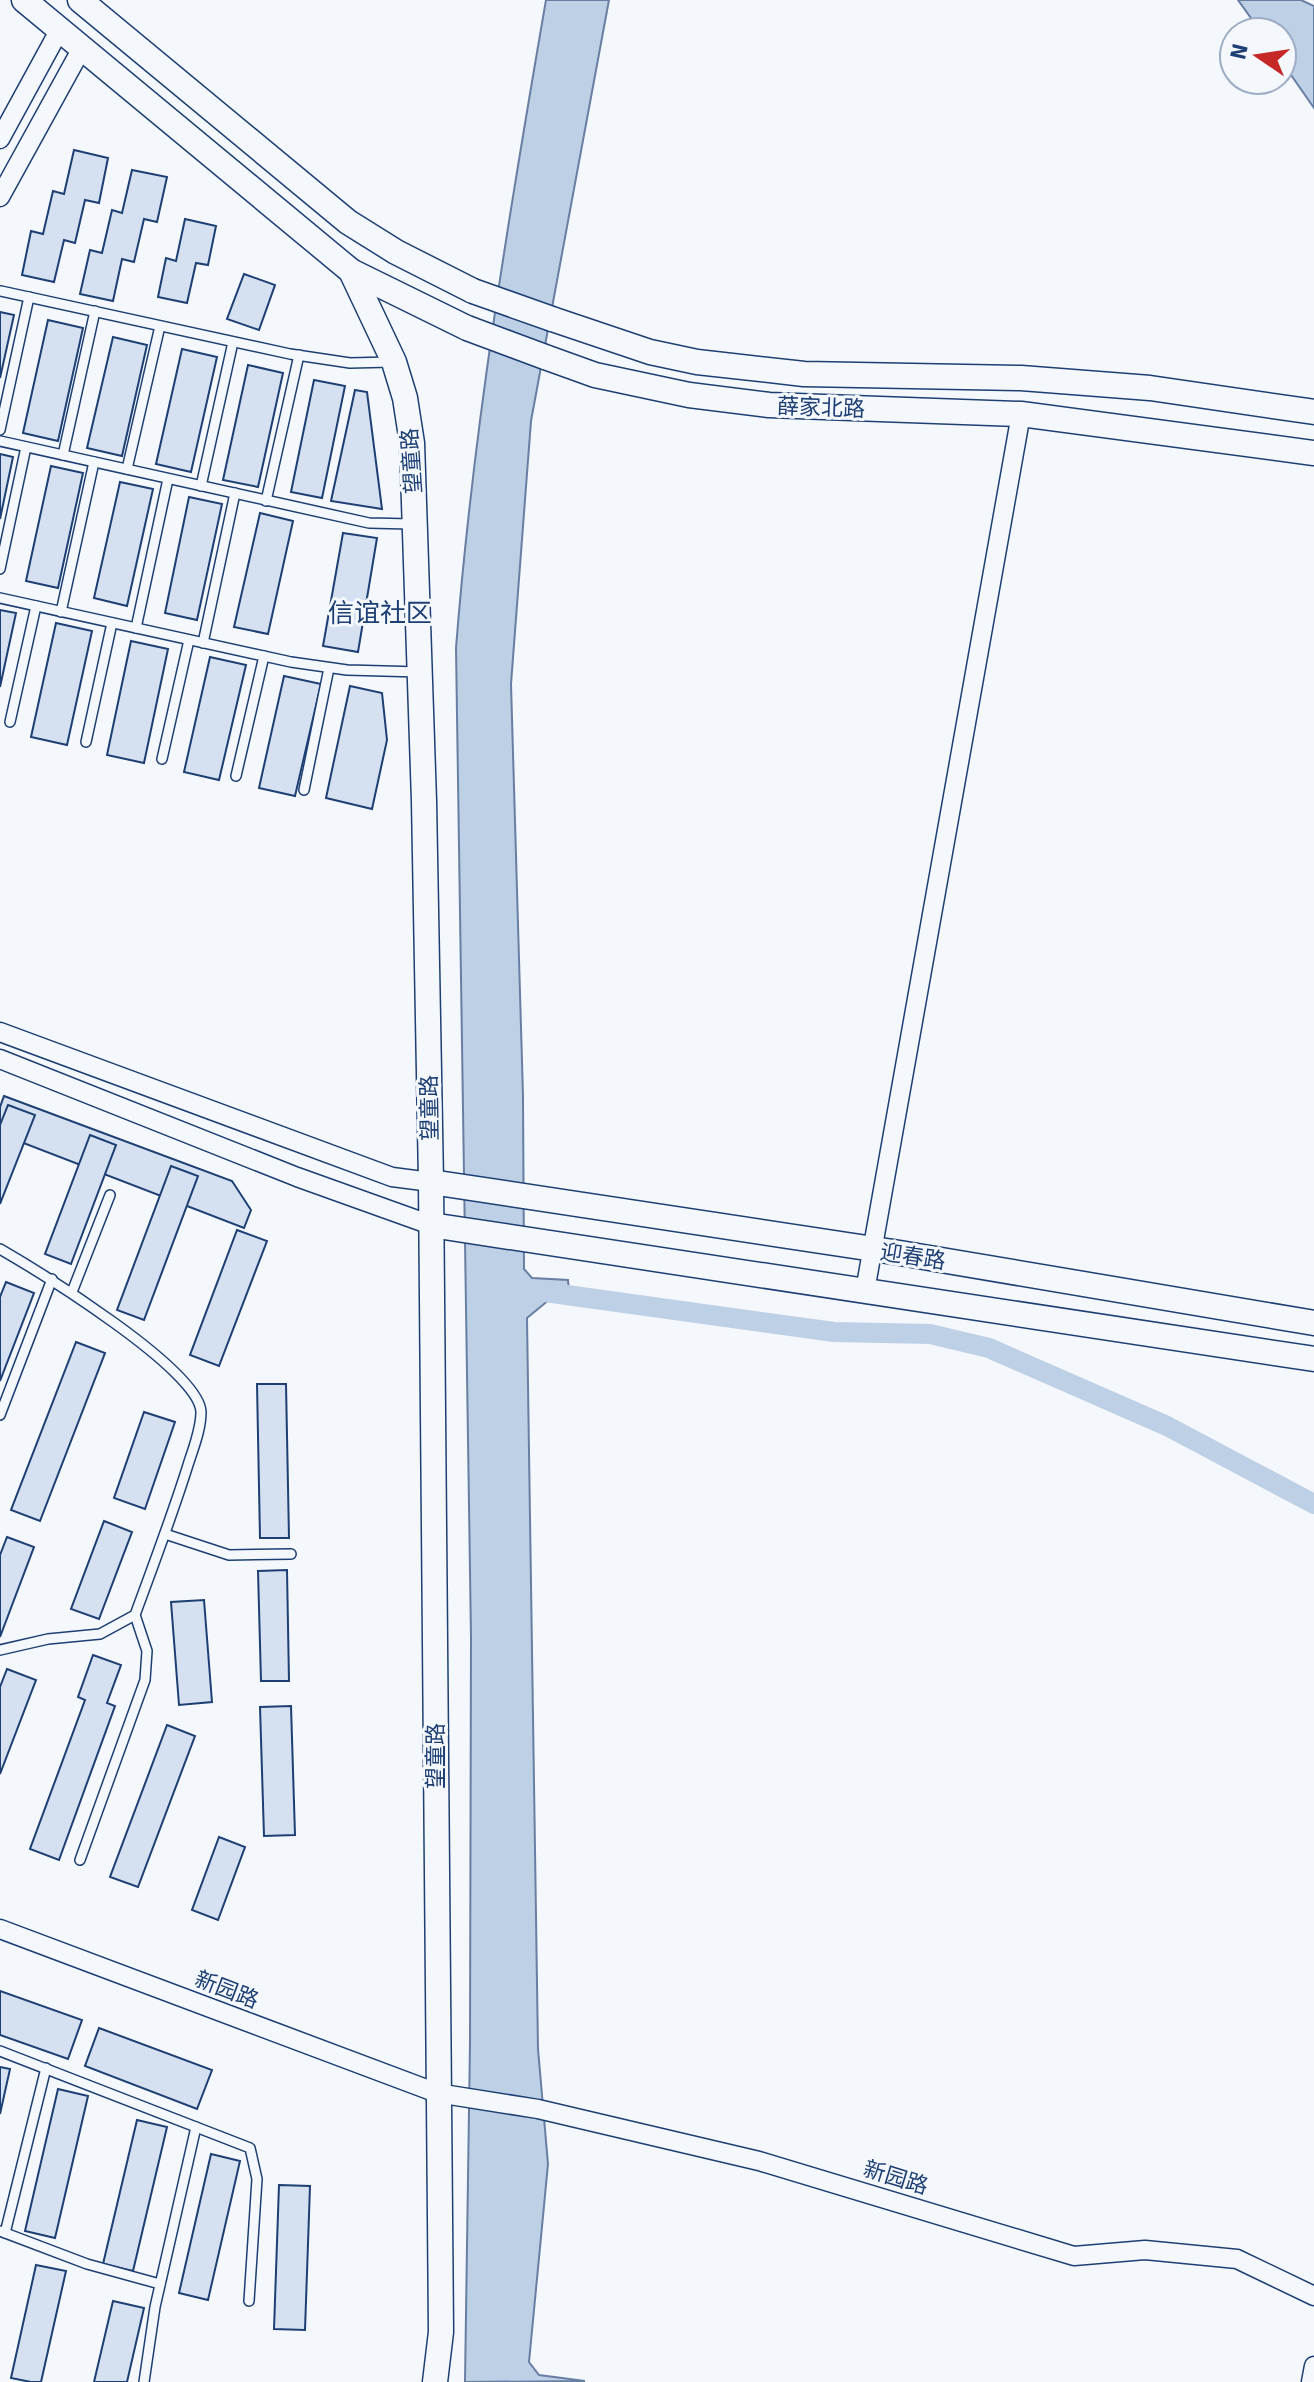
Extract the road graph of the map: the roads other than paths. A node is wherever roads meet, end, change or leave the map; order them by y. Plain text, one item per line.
1 (24, 0) edge
2 (80, 0) edge
3 (60, 29) junction
4 (82, 48) junction
5 (0, 139) edge
6 (0, 197) edge
7 (351, 271) junction
8 (1, 291) edge
9 (29, 297) junction
10 (95, 311) junction
11 (160, 326) junction
12 (233, 342) junction
13 (299, 355) junction
14 (394, 362) junction
15 (1314, 412) edge
16 (1021, 414) junction
17 (0, 430) edge
18 (0, 441) edge
19 (26, 447) junction
20 (1314, 453) edge
21 (63, 455) junction
22 (94, 462) junction
23 (127, 469) junction
24 (168, 479) junction
25 (201, 486) junction
26 (235, 493) junction
27 (266, 501) junction
28 (415, 524) junction
29 (0, 569) edge
30 (0, 598) edge
31 (36, 606) junction
32 (61, 612) junction
33 (112, 623) junction
34 (136, 628) junction
35 (189, 640) junction
36 (203, 643) junction
37 (264, 656) junction
38 (329, 668) junction
39 (420, 672) junction
40 (10, 722) dead end
41 (86, 742) dead end
42 (162, 759) dead end
43 (236, 776) dead end
44 (304, 790) dead end
45 (2, 1038) edge
46 (0, 1059) edge
47 (431, 1182) junction
48 (110, 1195) dead end
49 (431, 1225) junction
50 (0, 1249) edge
51 (874, 1249) junction
52 (52, 1279) junction
53 (865, 1291) junction
54 (72, 1292) junction
55 (1314, 1323) edge
56 (1314, 1359) edge
57 (0, 1415) edge
58 (165, 1534) junction
59 (291, 1554) dead end
60 (135, 1615) junction
61 (0, 1650) edge
62 (80, 1860) dead end
63 (0, 1929) edge
64 (0, 2051) edge
65 (46, 2068) junction
66 (448, 2094) junction
67 (196, 2127) junction
68 (2, 2232) edge
69 (160, 2284) junction
70 (1314, 2296) edge
71 (249, 2301) dead end
72 (1314, 2366) edge
73 (144, 2382) edge
74 (435, 2382) edge
75 (1311, 2382) edge

1 - 3 main road, 望童路
2 - 15 main road, 薛家北路, bridge
3 - 4 main road, 望童路
3 - 5 street
4 - 6 street
4 - 7 main road, 望童路
7 - 14 main road, 望童路
7 - 16 main road, 薛家北路, bridge
8 - 9 lane
9 - 10 lane
9 - 17 lane
10 - 11 lane
10 - 21 lane
11 - 12 lane
11 - 23 lane
12 - 13 lane
12 - 25 lane
13 - 14 lane
13 - 27 lane
14 - 28 main road, 望童路
16 - 20 main road, 薛家北路
16 - 51 street
18 - 19 lane
19 - 21 lane
19 - 29 lane
21 - 22 lane
22 - 23 lane
22 - 32 lane
23 - 24 lane
24 - 25 lane
24 - 34 lane
25 - 26 lane
26 - 27 lane
26 - 36 lane
27 - 28 lane
28 - 39 main road, 望童路
30 - 31 lane
31 - 32 lane
31 - 40 lane
32 - 33 lane
33 - 34 lane
33 - 41 lane
34 - 35 lane
35 - 36 lane
35 - 42 lane
36 - 37 lane
37 - 38 lane
37 - 43 lane
38 - 39 lane
38 - 44 lane
39 - 47 main road, 望童路
45 - 47 street
46 - 49 street
47 - 49 main road, 望童路
47 - 51 main road, 迎春路
48 - 54 lane
49 - 53 main road, 迎春路
49 - 66 main road, 望童路
50 - 52 lane
51 - 53 street
51 - 55 main road, 迎春路
52 - 54 lane
52 - 57 lane
53 - 56 main road, 迎春路
54 - 58 lane
58 - 59 lane
58 - 60 lane
60 - 61 lane
60 - 62 lane
63 - 66 street, 新园路
64 - 65 lane
65 - 67 lane
65 - 68 lane
66 - 70 street, 新园路
66 - 74 main road, 望童路
67 - 69 lane
67 - 71 lane
68 - 69 lane
69 - 73 lane
72 - 75 street

